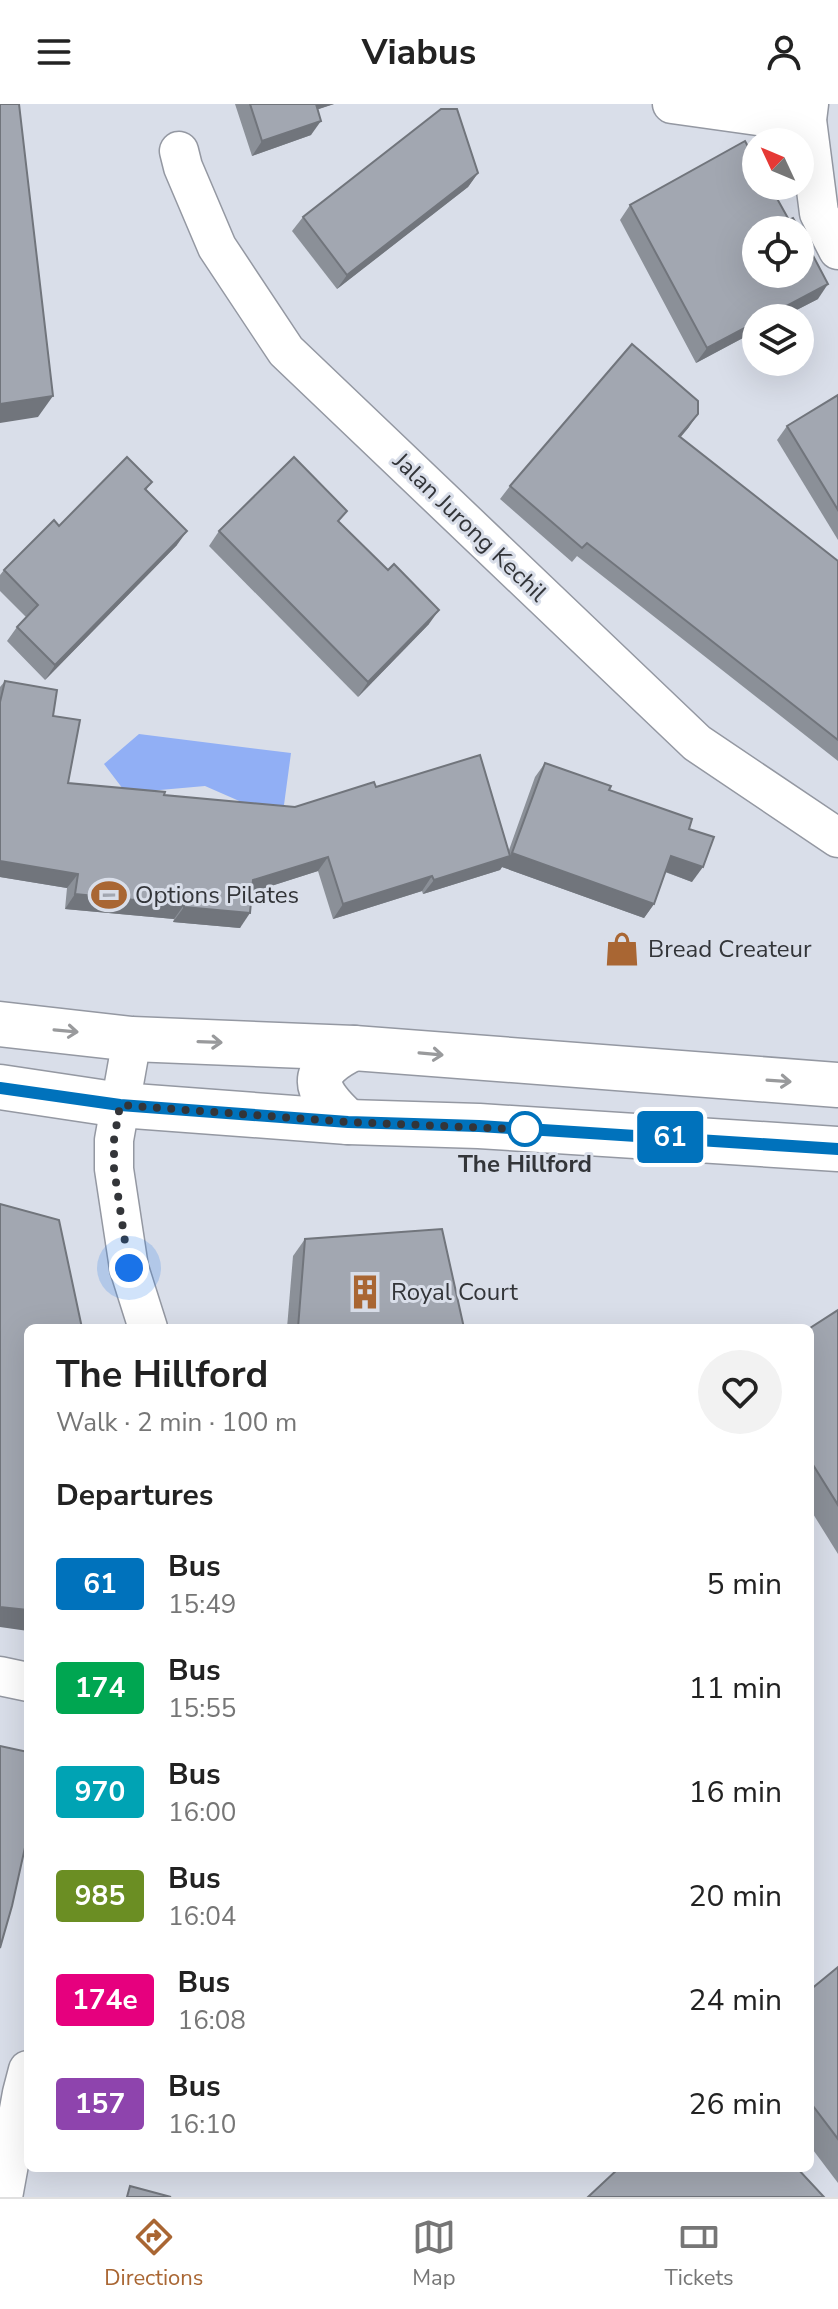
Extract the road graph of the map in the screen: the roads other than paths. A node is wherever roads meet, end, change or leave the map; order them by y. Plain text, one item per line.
1 (672, 104) edge
2 (808, 112) edge
3 (179, 151) dead end
4 (838, 250) edge
5 (838, 838) edge
6 (0, 1024) edge
7 (132, 1039) junction
8 (354, 1048) junction
9 (838, 1085) edge
10 (0, 1087) edge
11 (120, 1105) junction
12 (348, 1122) junction
13 (838, 1149) edge
14 (147, 1324) edge
15 (0, 1676) edge
16 (24, 1681) edge
17 (17, 2083) edge
18 (3, 2197) edge

1 - 2 street
2 - 4 street
3 - 5 street, Jalan Jurong Kechil
6 -> 7 main road
7 -> 8 main road
7 - 11 street
8 -> 9 main road
8 - 12 main road
10 - 11 main road
11 - 12 main road
11 - 14 street
12 - 13 main road
15 - 16 street
17 - 18 street

